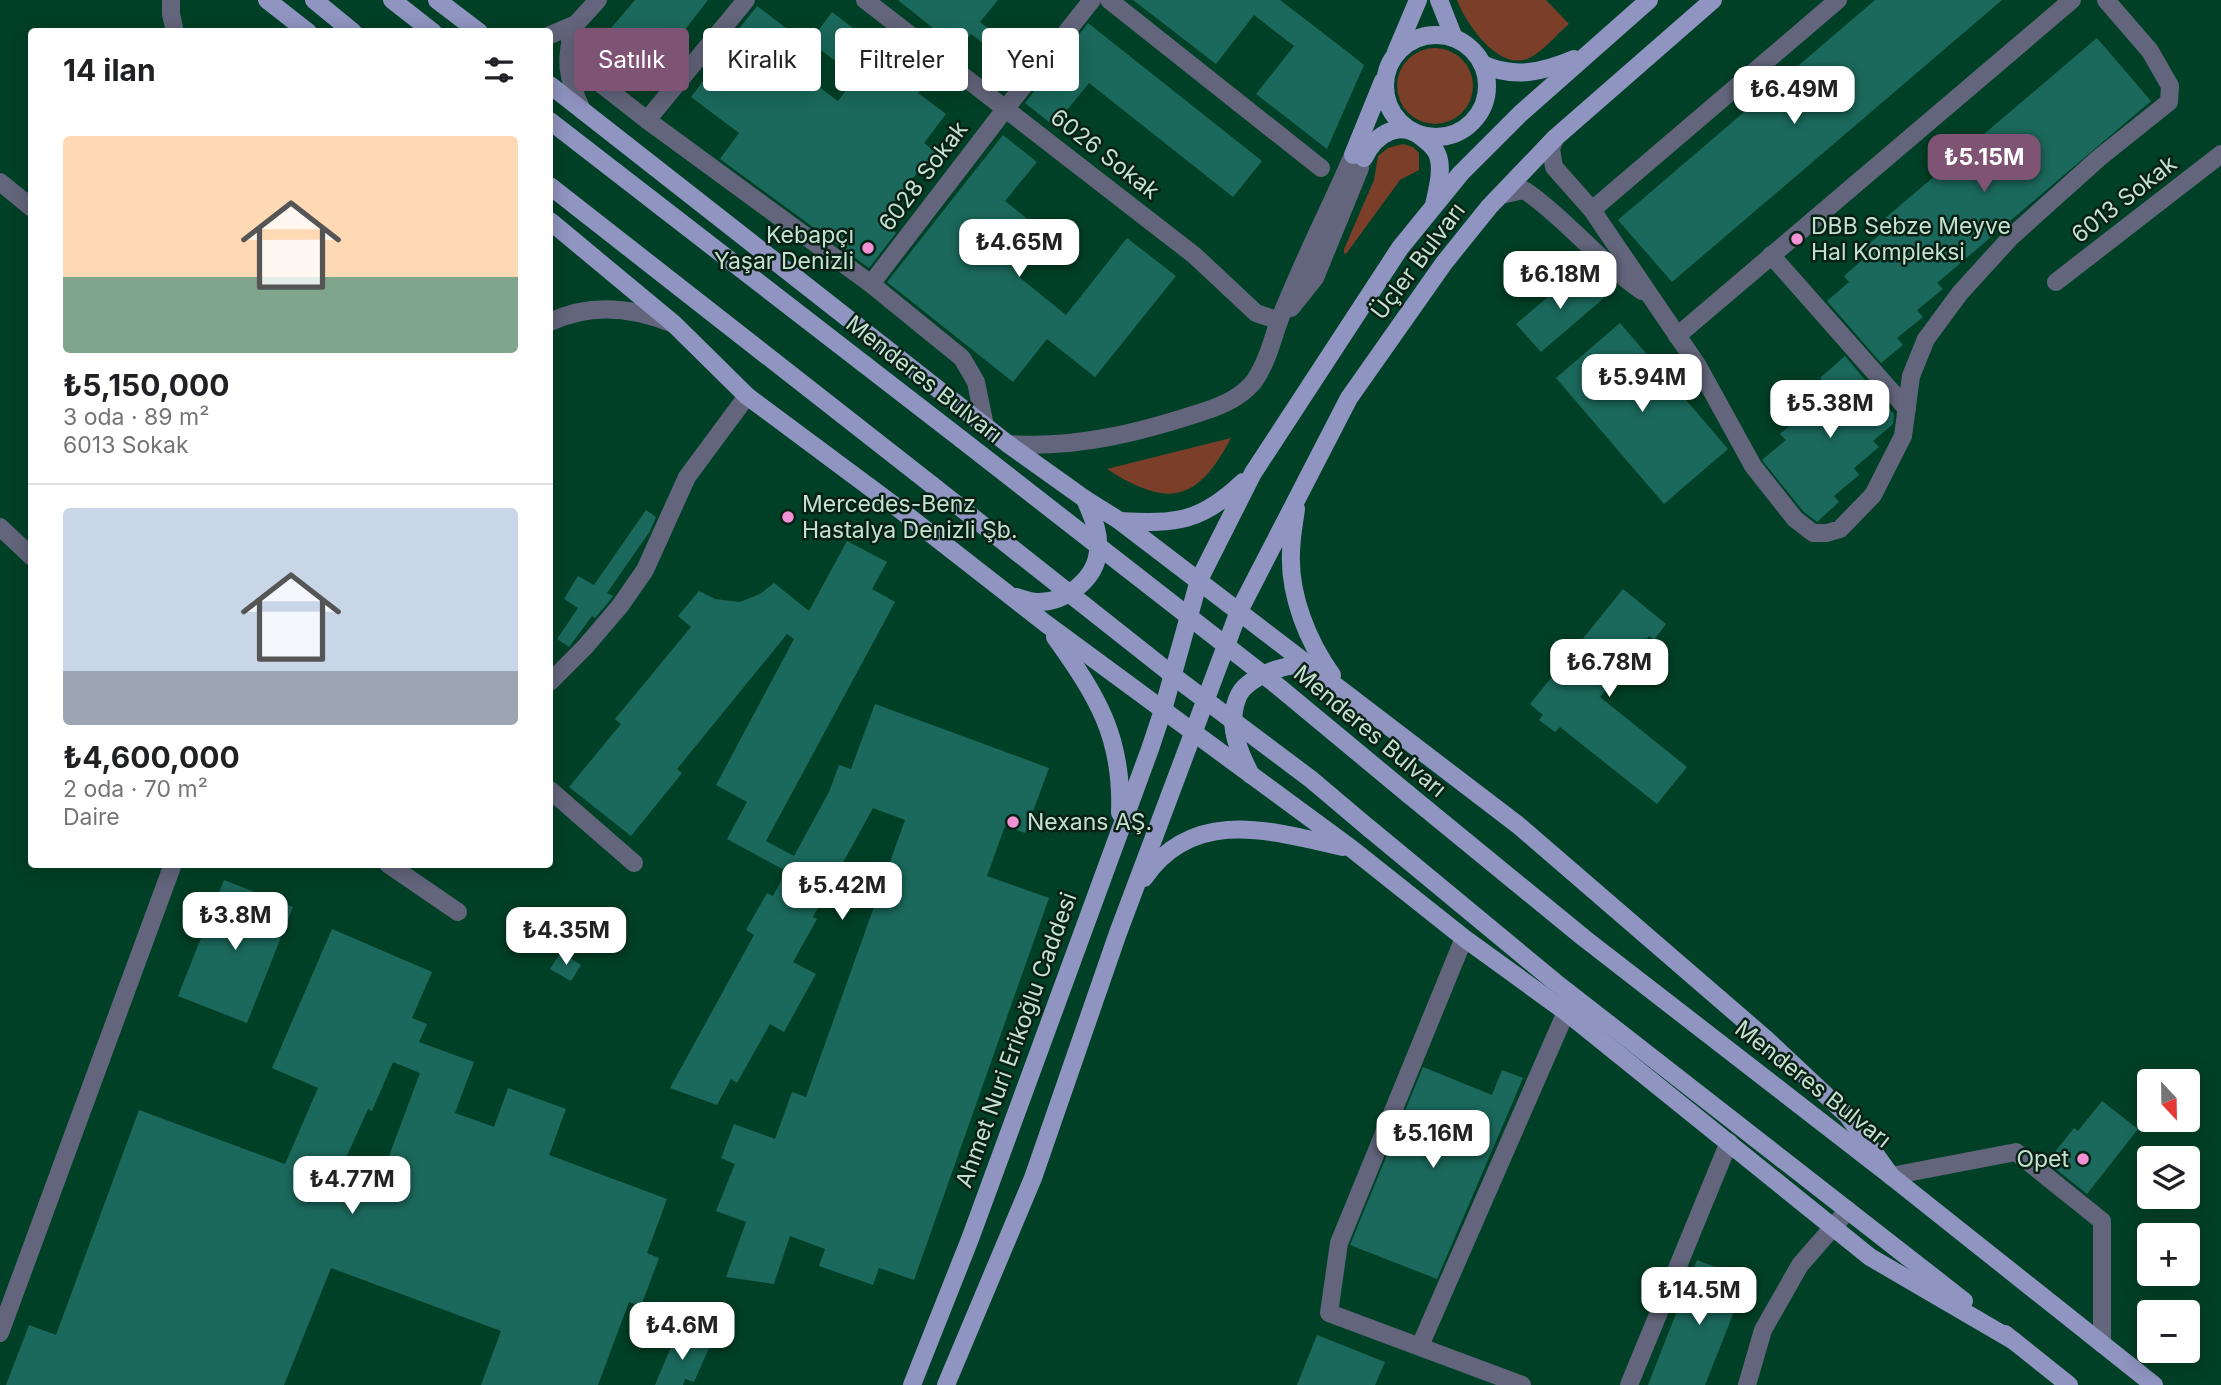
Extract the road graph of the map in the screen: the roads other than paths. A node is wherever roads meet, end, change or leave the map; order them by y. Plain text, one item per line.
1 (171, 0) edge
2 (267, 0) edge
3 (314, 0) edge
4 (392, 0) edge
5 (437, 0) edge
6 (598, 0) edge
7 (746, 0) edge
8 (865, 0) edge
9 (1092, 0) edge
10 (1109, 0) edge
11 (1418, 0) edge
12 (1438, 0) edge
13 (1649, 0) edge
14 (1713, 0) edge
15 (1838, 0) edge
16 (2071, 0) edge
17 (2106, 0) edge
18 (174, 28) edge
19 (303, 28) edge
20 (348, 28) edge
21 (428, 28) edge
22 (473, 28) edge
23 (573, 31) junction
24 (553, 34) edge
25 (1454, 38) junction
26 (1587, 53) junction
27 (1391, 63) junction
28 (1482, 64) junction
29 (553, 87) edge
30 (1006, 108) junction
31 (582, 110) junction
32 (647, 120) junction
33 (553, 123) edge
34 (1411, 130) junction
35 (1555, 138) junction
36 (2221, 154) edge
37 (1359, 157) junction
38 (1321, 168) dead end
39 (0, 182) edge
40 (553, 188) edge
41 (1502, 195) junction
42 (28, 205) edge
43 (1434, 205) junction
44 (1592, 210) junction
45 (553, 224) edge
46 (1772, 255) junction
47 (2056, 282) dead end
48 (871, 284) junction
49 (1650, 296) junction
50 (553, 321) edge
51 (1279, 321) junction
52 (674, 324) junction
53 (1677, 335) junction
54 (747, 396) junction
55 (1907, 409) junction
56 (985, 426) junction
57 (1009, 444) junction
58 (1254, 472) junction
59 (1298, 496) junction
60 (1085, 499) junction
61 (1120, 521) junction
62 (0, 527) edge
63 (28, 553) edge
64 (1199, 580) junction
65 (1009, 595) junction
66 (1239, 611) junction
67 (1045, 623) junction
68 (553, 679) edge
69 (1340, 687) junction
70 (1163, 710) junction
71 (1193, 733) junction
72 (1252, 776) junction
73 (553, 793) edge
74 (1120, 828) junction
75 (1352, 849) junction
76 (634, 863) dead end
77 (172, 868) edge
78 (394, 868) edge
79 (1136, 890) junction
80 (458, 912) dead end
81 (1464, 938) junction
82 (1566, 1013) junction
83 (1729, 1142) junction
84 (1891, 1176) junction
85 (1848, 1210) junction
86 (1834, 1227) junction
87 (0, 1333) edge
88 (2014, 1341) junction
89 (2102, 1344) junction
90 (1420, 1346) junction
91 (912, 1385) edge
92 (946, 1385) edge
93 (1522, 1385) edge
94 (1629, 1385) edge
95 (1747, 1385) edge
96 (2069, 1385) edge
97 (2154, 1385) edge

1 - 18 street
2 - 19 main road
3 - 20 main road
4 - 21 main road
5 - 22 main road
6 - 23 street
7 - 32 street
8 - 30 street, 6026 Sokak
9 - 30 street, 6028 Sokak
10 - 38 street
11 - 27 main road
12 - 25 main road
13 - 26 main road, Üçler Bulvarı
14 - 35 main road, Üçler Bulvarı
15 - 44 street
16 - 46 street
17 - 55 street
23 - 24 street
23 - 31 street
23 - 32 street
25 - 27 main road
25 - 28 main road
26 - 28 main road
26 - 43 main road, Üçler Bulvarı
27 - 34 main road
27 - 37 main road
28 - 34 main road
29 - 31 main road
30 - 48 street, 6028 Sokak
30 - 51 street, 6026 Sokak
31 - 56 main road
32 - 48 street
33 - 84 main road, Menderes Bulvarı, bridge
34 - 37 main road
34 - 43 main road
35 - 41 main road, Üçler Bulvarı
35 - 44 street
36 - 47 street, 6013 Sokak
37 - 51 street
39 - 42 street
40 - 85 main road, bridge
41 - 49 street
41 - 59 main road, Üçler Bulvarı
43 - 58 main road, Üçler Bulvarı
44 - 49 street
45 - 52 main road
46 - 53 street
46 - 55 street
48 - 56 street
49 - 53 street
50 - 52 street
51 - 57 street
52 - 54 main road
53 - 55 street
54 - 65 main road
54 - 68 street
56 - 57 main road
57 - 60 main road
58 - 61 main road
58 - 64 main road, Üçler Bulvarı
59 - 66 main road, Üçler Bulvarı
59 - 69 main road
60 - 61 main road
60 - 65 main road
61 - 64 main road
62 - 63 street
64 - 66 main road
64 - 70 main road, Üçler Bulvarı
65 - 67 main road
66 - 69 main road
66 - 71 main road, Üçler Bulvarı
67 - 70 main road
67 - 74 main road
69 - 72 main road
69 - 84 main road
70 - 71 main road
70 - 74 main road, Ahmet Nuri Erikoğlu Caddesi
71 - 72 main road
71 - 79 main road
72 - 75 main road
73 - 76 street
74 - 91 main road, Ahmet Nuri Erikoğlu Caddesi
75 - 79 main road
75 - 81 main road
77 - 87 street
78 - 80 street
79 - 92 main road
81 - 82 main road
81 - 90 street
82 - 83 main road
82 - 90 street
83 - 86 main road
83 - 94 street
84 - 89 main road, Menderes Bulvarı
84 - 89 street
85 - 86 street
85 - 88 main road
86 - 88 main road
86 - 95 street
88 - 96 main road
89 - 97 main road, Menderes Bulvarı
90 - 93 street

